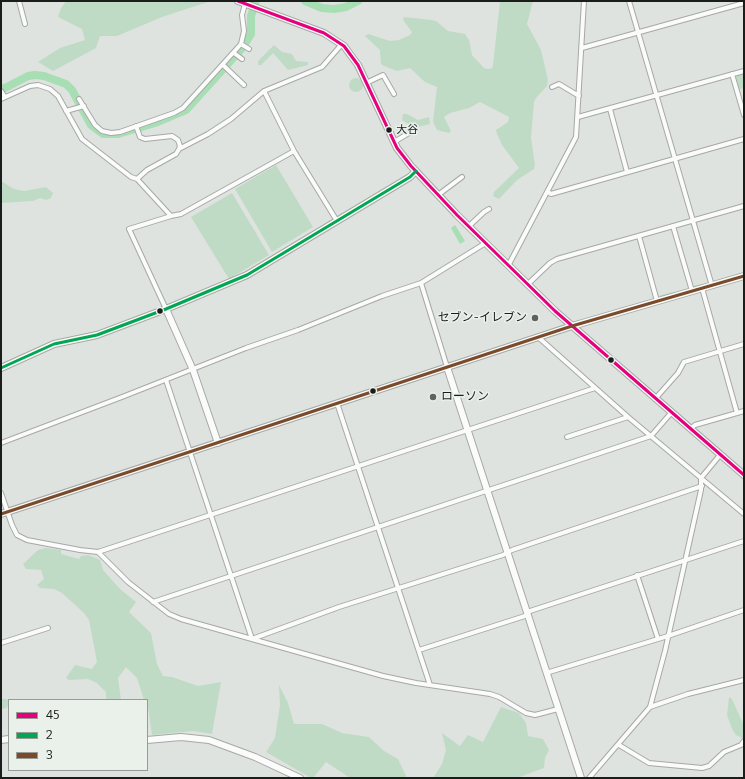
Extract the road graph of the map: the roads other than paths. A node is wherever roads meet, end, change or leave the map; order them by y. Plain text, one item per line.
1 (19, 1) edge
2 (238, 1) edge
3 (584, 1) edge
4 (629, 1) edge
5 (744, 3) edge
6 (247, 4) junction
7 (25, 24) dead end
8 (639, 33) junction
9 (241, 44) junction
10 (342, 44) junction
11 (582, 48) junction
12 (249, 49) dead end
13 (234, 53) junction
14 (242, 59) dead end
15 (223, 65) junction
16 (744, 71) edge
17 (732, 74) junction
18 (366, 83) junction
19 (244, 85) dead end
20 (552, 87) dead end
21 (2, 91) edge
22 (264, 91) junction
23 (394, 94) dead end
24 (579, 96) junction
25 (657, 96) junction
26 (3, 98) edge
27 (79, 99) dead end
28 (84, 106) junction
29 (610, 109) junction
30 (66, 111) junction
31 (744, 115) edge
32 (578, 117) junction
33 (137, 127) junction
34 (414, 130) dead end
35 (744, 139) edge
36 (394, 142) junction
37 (179, 149) junction
38 (294, 151) junction
39 (675, 158) junction
40 (416, 171) junction
41 (627, 172) junction
42 (462, 177) dead end
43 (137, 179) junction
44 (548, 192) junction
45 (438, 195) junction
46 (744, 206) edge
47 (489, 209) dead end
48 (171, 216) junction
49 (337, 221) junction
50 (693, 221) junction
51 (673, 226) junction
52 (468, 227) junction
53 (639, 236) junction
54 (484, 244) junction
55 (508, 266) junction
56 (744, 276) edge
57 (421, 282) junction
58 (527, 285) junction
59 (712, 286) junction
60 (702, 288) junction
61 (692, 291) junction
62 (657, 301) junction
63 (166, 309) junction
64 (572, 326) junction
65 (538, 337) junction
66 (743, 344) edge
67 (744, 350) edge
68 (719, 351) junction
69 (447, 367) junction
70 (1, 368) edge
71 (193, 370) junction
72 (166, 380) junction
73 (595, 388) junction
74 (655, 399) junction
75 (337, 403) junction
76 (744, 411) edge
77 (671, 413) junction
78 (737, 413) junction
79 (628, 417) junction
80 (468, 430) junction
81 (690, 430) junction
82 (651, 436) junction
83 (567, 437) dead end
84 (218, 442) junction
85 (1, 443) edge
86 (190, 452) junction
87 (720, 455) junction
88 (358, 466) junction
89 (744, 475) edge
90 (701, 478) junction
91 (702, 486) junction
92 (487, 490) junction
93 (1, 493) edge
94 (4, 513) edge
95 (744, 514) edge
96 (212, 515) junction
97 (378, 527) junction
98 (744, 541) edge
99 (98, 552) junction
100 (508, 552) junction
101 (685, 560) junction
102 (637, 575) junction
103 (231, 576) junction
104 (399, 590) junction
105 (153, 602) junction
106 (744, 610) edge
107 (528, 614) junction
108 (48, 628) dead end
109 (668, 636) junction
110 (252, 639) junction
111 (658, 639) junction
112 (1, 643) edge
113 (419, 650) junction
114 (546, 674) junction
115 (744, 680) edge
116 (430, 685) junction
117 (650, 707) junction
118 (558, 709) junction
119 (148, 740) edge
120 (744, 741) edge
121 (619, 745) junction
122 (300, 778) edge
123 (581, 778) edge
124 (589, 778) edge

1 - 7 street
2 - 6 main road
3 - 11 street
4 - 8 street
5 - 8 street
6 - 9 street
6 - 10 main road
8 - 11 street
8 - 25 street
9 - 12 street
9 - 13 street
10 - 18 main road
10 - 22 street
11 - 24 street
13 - 14 street
13 - 15 street
15 - 19 street
15 - 33 street
16 - 17 street
17 - 25 street
17 - 31 street
18 - 23 street
18 - 36 main road
20 - 24 street
21 - 26 street
22 - 37 street
22 - 38 street
24 - 32 street
25 - 29 street
25 - 39 street
26 - 30 street
27 - 28 street
28 - 30 street
28 - 33 street
29 - 32 street
29 - 41 street
30 - 43 street
32 - 44 street
33 - 37 street
34 - 36 street
35 - 39 street
36 - 40 main road
37 - 43 street
38 - 48 street
38 - 49 street
39 - 41 street
39 - 50 street
40 - 45 main road
40 - 49 main road
41 - 44 street
42 - 45 street
43 - 48 street
44 - 55 street
45 - 52 main road
46 - 50 street
47 - 52 street
48 - 63 street
49 - 63 main road
50 - 51 street
50 - 59 street
51 - 53 street
51 - 61 street
52 - 54 main road
53 - 58 street
53 - 62 street
54 - 55 main road
54 - 57 street
55 - 58 main road
56 - 59 main road
57 - 69 street
57 - 71 street
58 - 64 main road
59 - 60 main road
60 - 61 main road
60 - 68 street
61 - 62 main road
62 - 64 main road
63 - 70 main road
63 - 71 main road
64 - 65 main road
64 - 74 main road
65 - 69 main road
65 - 73 street
66 - 67 street
66 - 68 street
68 - 74 street
68 - 78 street
69 - 75 main road
69 - 80 main road
71 - 72 street
71 - 84 main road
72 - 85 street
72 - 86 street
73 - 79 street
73 - 80 street
74 - 77 main road
75 - 84 main road
75 - 88 street
76 - 78 street
77 - 81 main road
77 - 82 street
78 - 81 street
79 - 82 street
79 - 83 street
80 - 88 street
80 - 92 main road
81 - 87 main road
82 - 90 street
82 - 92 street
84 - 86 main road
86 - 94 main road
86 - 96 street
87 - 89 main road
87 - 90 street
88 - 96 street
88 - 97 street
90 - 91 street
90 - 95 street
91 - 100 street
91 - 101 street
92 - 97 street
92 - 100 main road
93 - 94 street
94 - 99 street
96 - 99 street
96 - 103 street
97 - 103 street
97 - 104 street
98 - 101 street
99 - 105 street
100 - 104 street
100 - 107 main road
101 - 102 street
101 - 109 street
102 - 107 street
102 - 111 street
103 - 105 street
103 - 110 street
104 - 110 street
104 - 113 street
105 - 110 street
106 - 109 street
107 - 113 street
107 - 114 main road
108 - 112 street
109 - 111 street
109 - 117 street
110 - 116 street
111 - 114 street
113 - 116 street
114 - 118 main road
115 - 117 street
116 - 118 street
117 - 121 street
118 - 123 main road
119 - 122 main road
120 - 121 street
121 - 124 street

